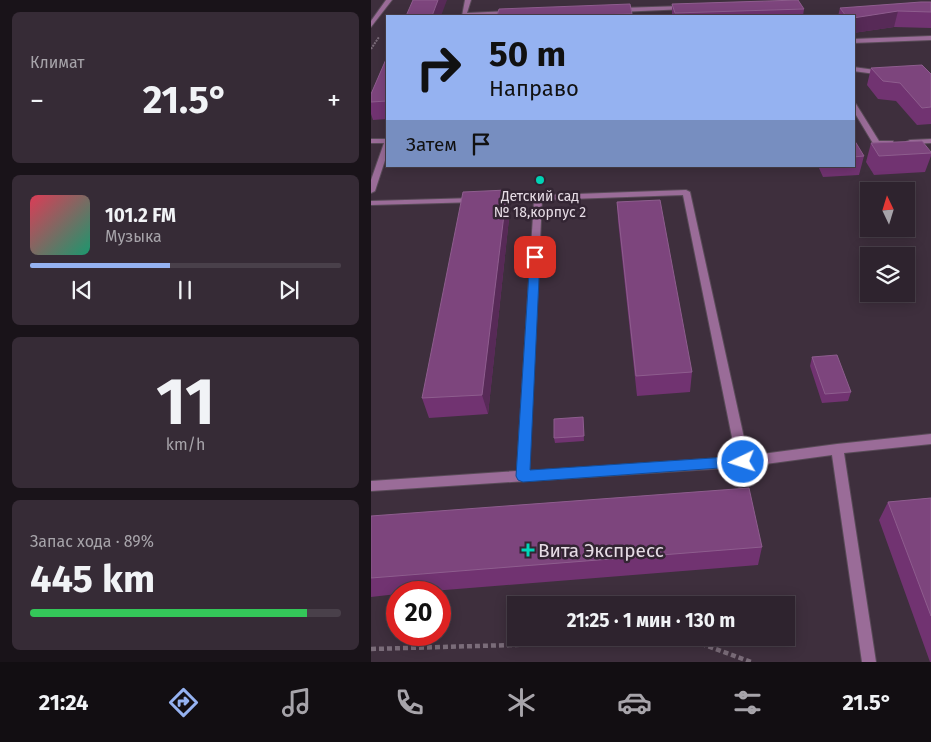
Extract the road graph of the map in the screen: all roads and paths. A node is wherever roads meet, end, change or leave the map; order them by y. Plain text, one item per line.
1 (389, 0) edge
2 (468, 0) edge
3 (688, 8) edge
4 (610, 10) edge
5 (513, 13) edge
6 (464, 15) edge
7 (480, 15) edge
8 (371, 25) edge
9 (931, 38) edge
10 (855, 41) edge
11 (855, 69) edge
12 (891, 74) edge
13 (855, 107) edge
14 (371, 141) edge
15 (931, 141) edge
16 (386, 142) edge
17 (904, 142) edge
18 (895, 143) edge
19 (386, 145) edge
20 (371, 191) edge
21 (538, 197) junction
22 (371, 203) edge
23 (931, 439) edge
24 (837, 449) junction
25 (743, 462) junction
26 (523, 476) junction
27 (371, 486) edge
28 (507, 645) edge
29 (708, 646) edge
30 (371, 649) edge
31 (751, 662) edge
32 (869, 662) edge

1 - 8 lane
2 - 6 lane
3 - 4 lane
5 - 7 lane
9 - 10 lane
11 - 12 lane
13 - 18 lane
14 - 16 lane
15 - 17 lane
19 - 20 lane
21 - 22 lane
21 - 25 lane
21 - 26 lane
23 - 24 lane
24 - 25 lane
24 - 32 lane
25 - 26 lane
26 - 27 lane
28 - 30 path
29 - 31 path

